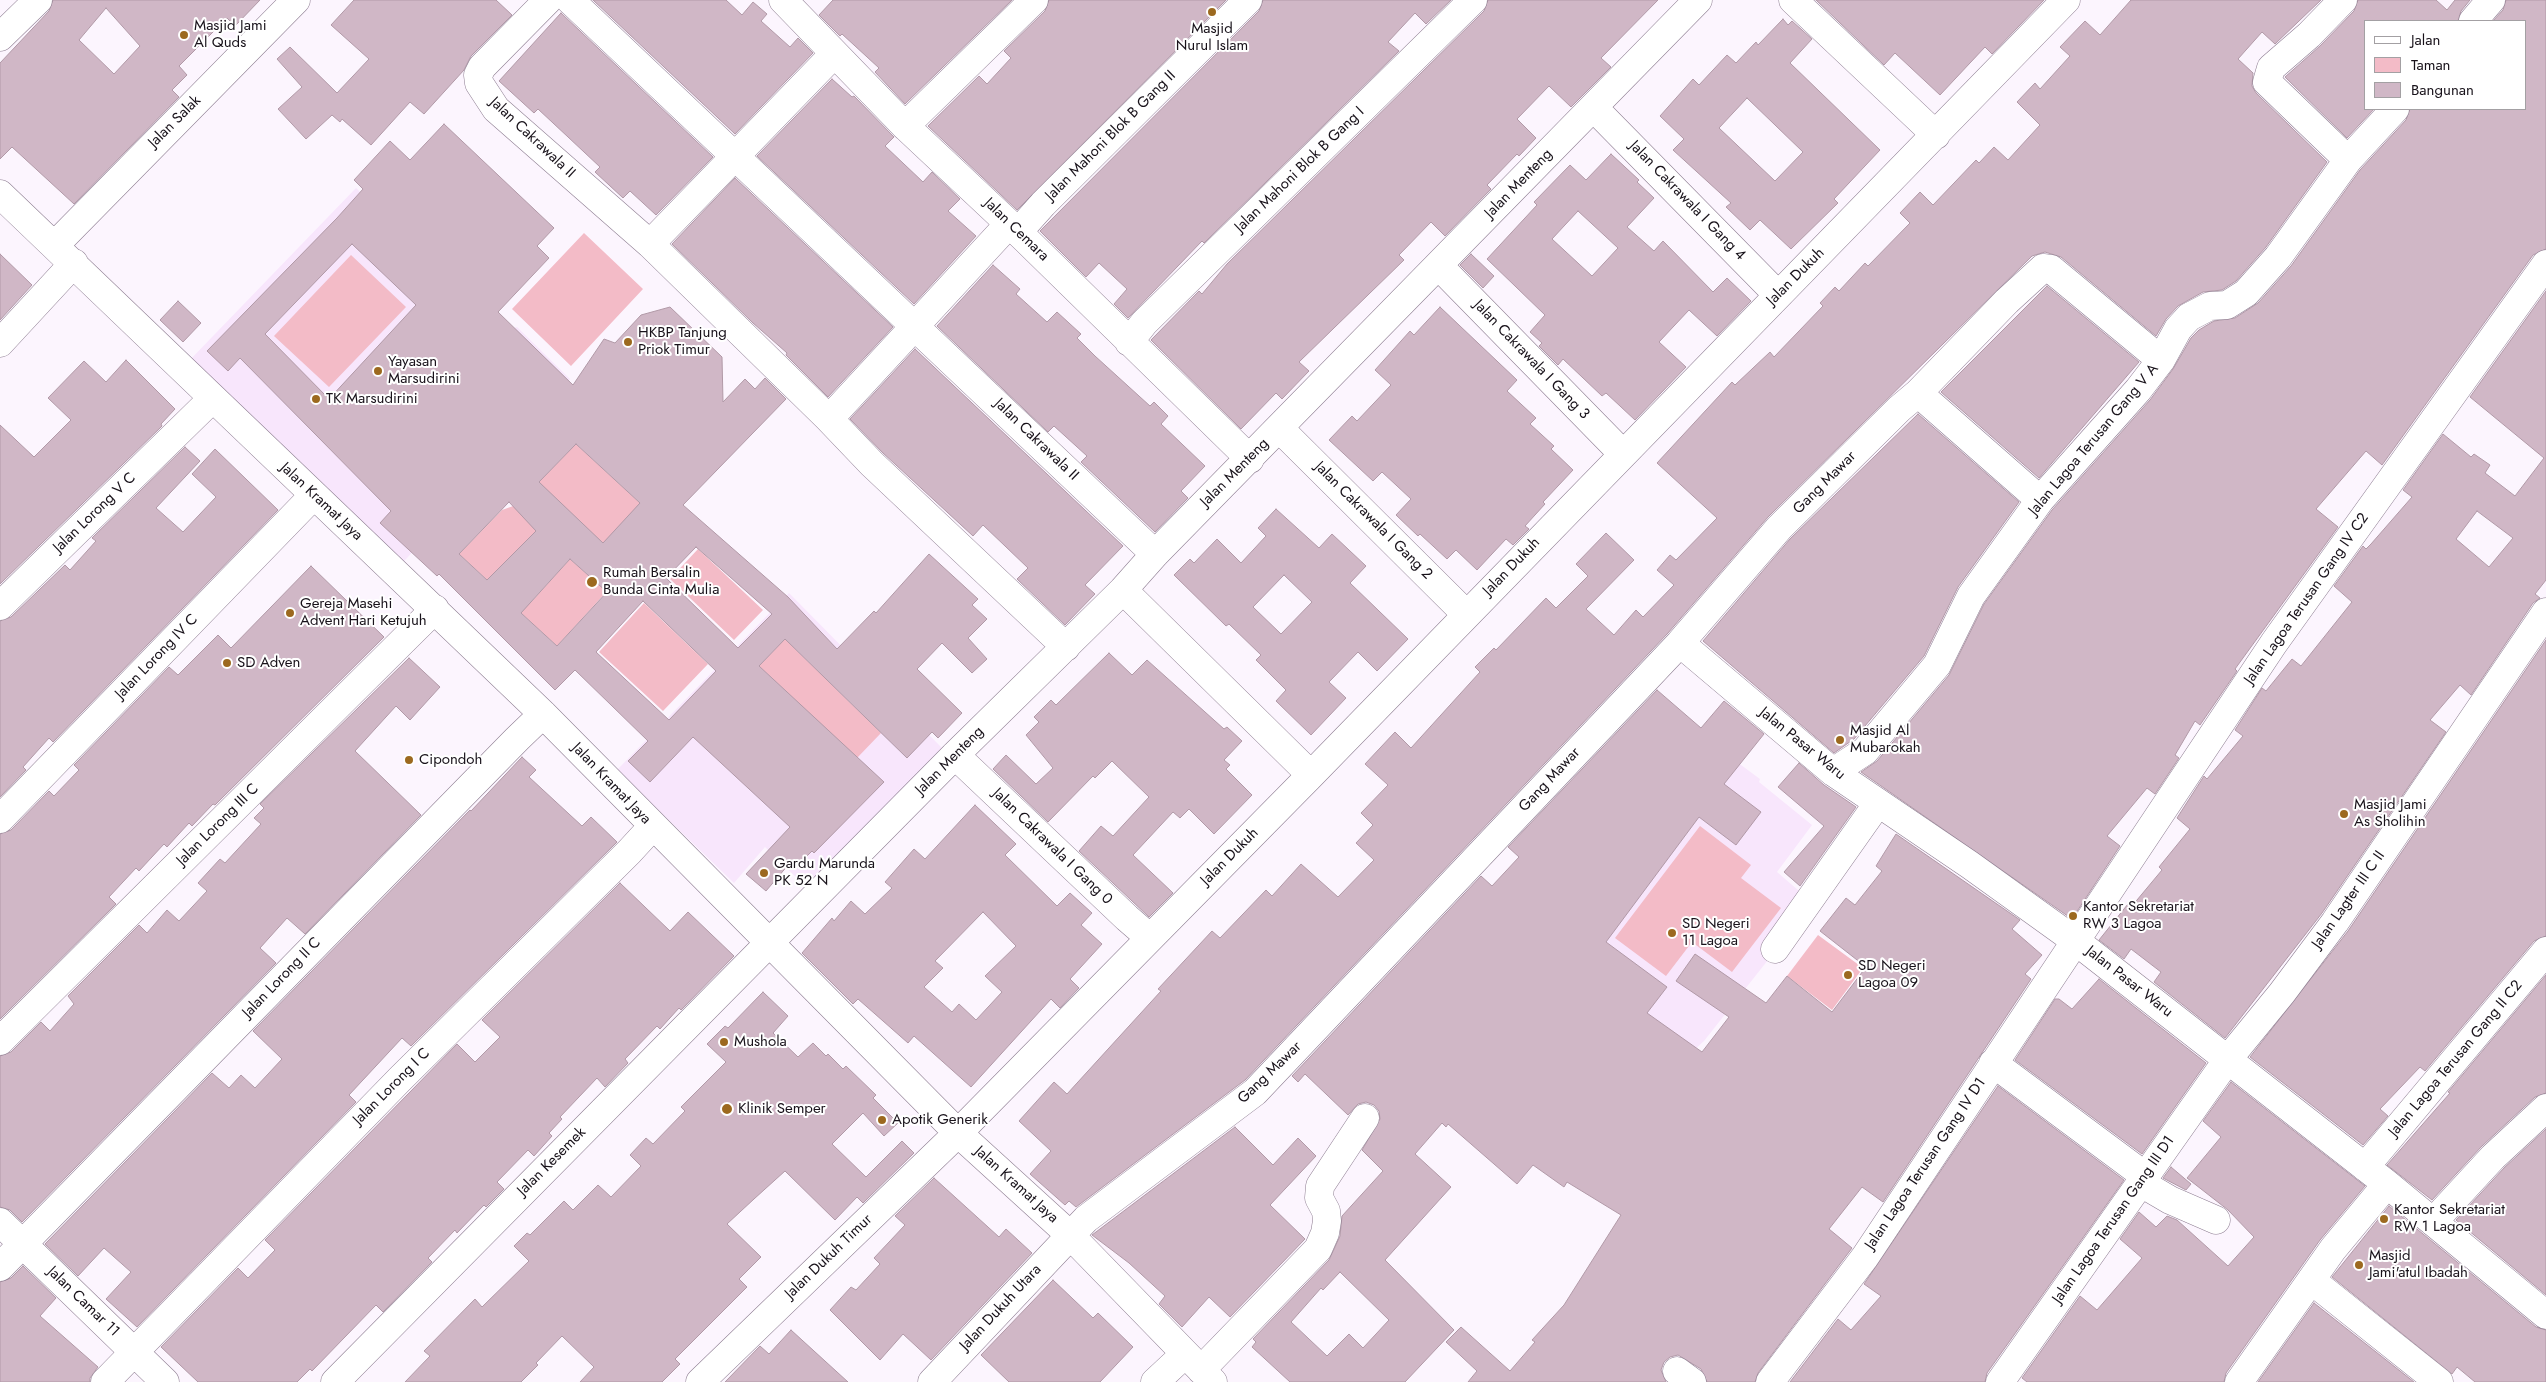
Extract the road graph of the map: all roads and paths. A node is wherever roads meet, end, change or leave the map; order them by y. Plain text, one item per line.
1 (38, 0) edge
2 (296, 0) edge
3 (548, 0) edge
4 (570, 0) edge
5 (1034, 0) edge
6 (1248, 0) edge
7 (1473, 0) edge
8 (1698, 0) edge
9 (1793, 0) edge
10 (2066, 0) edge
11 (2343, 0) edge
12 (2491, 0) edge
13 (797, 4) edge
14 (2474, 20) edge
15 (0, 37) edge
16 (834, 54) junction
17 (1594, 108) junction
18 (2394, 110) edge
19 (905, 126) junction
20 (1936, 135) junction
21 (735, 154) junction
22 (2348, 160) junction
23 (0, 194) edge
24 (1014, 228) junction
25 (650, 244) junction
26 (64, 254) junction
27 (2546, 264) edge
28 (1438, 266) junction
29 (1778, 295) junction
30 (917, 326) junction
31 (1129, 342) junction
32 (0, 343) edge
33 (2161, 360) junction
34 (1918, 393) junction
35 (212, 399) junction
36 (829, 419) junction
37 (1280, 428) junction
38 (1623, 454) junction
39 (1250, 459) junction
40 (314, 495) junction
41 (2040, 500) junction
42 (1156, 554) junction
43 (1123, 590) junction
44 (0, 606) edge
45 (435, 609) junction
46 (2546, 612) edge
47 (1466, 614) junction
48 (1680, 643) junction
49 (1066, 646) junction
50 (543, 714) junction
51 (955, 754) junction
52 (1833, 772) junction
53 (1311, 775) junction
54 (1878, 803) junction
55 (0, 819) edge
56 (652, 827) junction
57 (1150, 938) junction
58 (2077, 942) junction
59 (768, 943) junction
60 (1775, 949) dead end
61 (2546, 951) edge
62 (0, 1041) edge
63 (2228, 1058) junction
64 (1993, 1063) junction
65 (2546, 1108) edge
66 (1365, 1118) dead end
67 (958, 1133) junction
68 (2365, 1167) junction
69 (2143, 1179) junction
70 (2387, 1184) junction
71 (2216, 1220) dead end
72 (0, 1222) edge
73 (2434, 1222) junction
74 (1070, 1235) junction
75 (22, 1244) junction
76 (0, 1267) edge
77 (2311, 1280) junction
78 (2546, 1315) edge
79 (135, 1352) junction
80 (1200, 1369) edge
81 (105, 1382) edge
82 (165, 1382) edge
83 (335, 1382) edge
84 (700, 1382) edge
85 (932, 1382) edge
86 (1155, 1382) edge
87 (1770, 1382) edge
88 (2000, 1382) edge
89 (2239, 1382) edge
90 (2438, 1382) edge

1 - 15 street
2 - 26 street, Jalan Salak
3 - 25 street, Jalan Cakrawala II
4 - 21 street, Jalan Cakrawala II
5 - 19 street
6 - 24 street, Jalan Mahoni Blok B Gang II
7 - 31 street, Jalan Mahoni Blok B Gang I
8 - 17 street, Jalan Menteng
9 - 20 street
10 - 20 street, Jalan Dukuh
11 - 22 street
12 - 14 street
13 - 16 street, Jalan Cemara
16 - 19 street, Jalan Cemara
16 - 21 street
17 - 28 street, Jalan Menteng
17 - 29 street, Jalan Cakrawala I Gang 4
18 - 22 street, Jalan Lagoa Terusan Gang V A
19 - 24 street, Jalan Cemara
20 - 29 street, Jalan Dukuh
21 - 25 street
21 - 30 street, Jalan Cakrawala II
22 - 33 street, Jalan Lagoa Terusan Gang V A
23 - 26 street, Jalan Kramat Jaya
24 - 30 street
24 - 31 street, Jalan Cemara
25 - 36 street, Jalan Cakrawala II
26 - 32 street, Jalan Salak
26 - 35 street, Jalan Kramat Jaya
27 - 58 street, Jalan Lagoa Terusan Gang IV C2
28 - 37 street, Jalan Menteng
28 - 38 street, Jalan Cakrawala I Gang 3
29 - 38 street, Jalan Dukuh
30 - 36 street
30 - 42 street, Jalan Cakrawala II
31 - 39 street, Jalan Cemara
33 - 34 street, Gang Mawar
33 - 41 street, Jalan Lagoa Terusan Gang V A
34 - 41 street
34 - 48 street, Gang Mawar
35 - 40 street, Jalan Kramat Jaya
35 - 44 street, Jalan Lorong V C
36 - 49 street, Jalan Cakrawala II
37 - 39 street, Jalan Menteng
37 - 47 street, Jalan Cakrawala I Gang 2
38 - 47 street, Jalan Dukuh
39 - 42 street, Jalan Menteng
40 - 45 street, Jalan Kramat Jaya
40 - 55 street, Jalan Lorong IV C
41 - 52 street, Jalan Lagoa Terusan Gang V A
42 - 43 street, Jalan Menteng
43 - 49 street, Jalan Menteng
43 - 53 street
45 - 50 street, Jalan Kramat Jaya
45 - 62 street, Jalan Lorong III C
46 - 63 street, Jalan Lagter III C II
47 - 53 street, Jalan Dukuh
48 - 52 street, Jalan Pasar Waru
48 - 74 street, Gang Mawar
49 - 51 street, Jalan Menteng
50 - 56 street, Jalan Kramat Jaya
50 - 75 street, Jalan Lorong II C
51 - 57 street, Jalan Cakrawala I Gang 0
51 - 59 street, Jalan Menteng
52 - 54 street, Jalan Pasar Waru
53 - 57 street, Jalan Dukuh
54 - 58 street, Jalan Pasar Waru
54 - 60 street
56 - 59 street, Jalan Kramat Jaya
56 - 79 street, Jalan Lorong I C
57 - 67 street, Jalan Dukuh
58 - 63 street, Jalan Pasar Waru
58 - 64 street, Jalan Lagoa Terusan Gang IV D1
59 - 67 street, Jalan Kramat Jaya
59 - 83 street, Jalan Kesemek
61 - 68 street, Jalan Lagoa Terusan Gang II C2
63 - 68 street, Jalan Pasar Waru
63 - 69 street, Jalan Lagoa Terusan Gang III D1
64 - 69 street
64 - 87 street, Jalan Lagoa Terusan Gang IV D1
65 - 73 street
66 - 80 street
67 - 74 street, Jalan Kramat Jaya
67 - 84 street, Jalan Dukuh Timur
68 - 70 street, Jalan Pasar Waru
69 - 71 street
69 - 88 street, Jalan Lagoa Terusan Gang III D1
70 - 73 street, Jalan Pasar Waru
70 - 77 street
72 - 75 street, Jalan Camar 11
73 - 78 street, Jalan Pasar Waru
74 - 80 street, Jalan Kramat Jaya
74 - 85 street, Jalan Dukuh Utara
75 - 76 street, Jalan Lorong II C
75 - 79 street, Jalan Camar 11
77 - 89 street
77 - 90 street
79 - 81 street, Jalan Lorong I C
79 - 82 street, Jalan Camar 11
80 - 86 street

